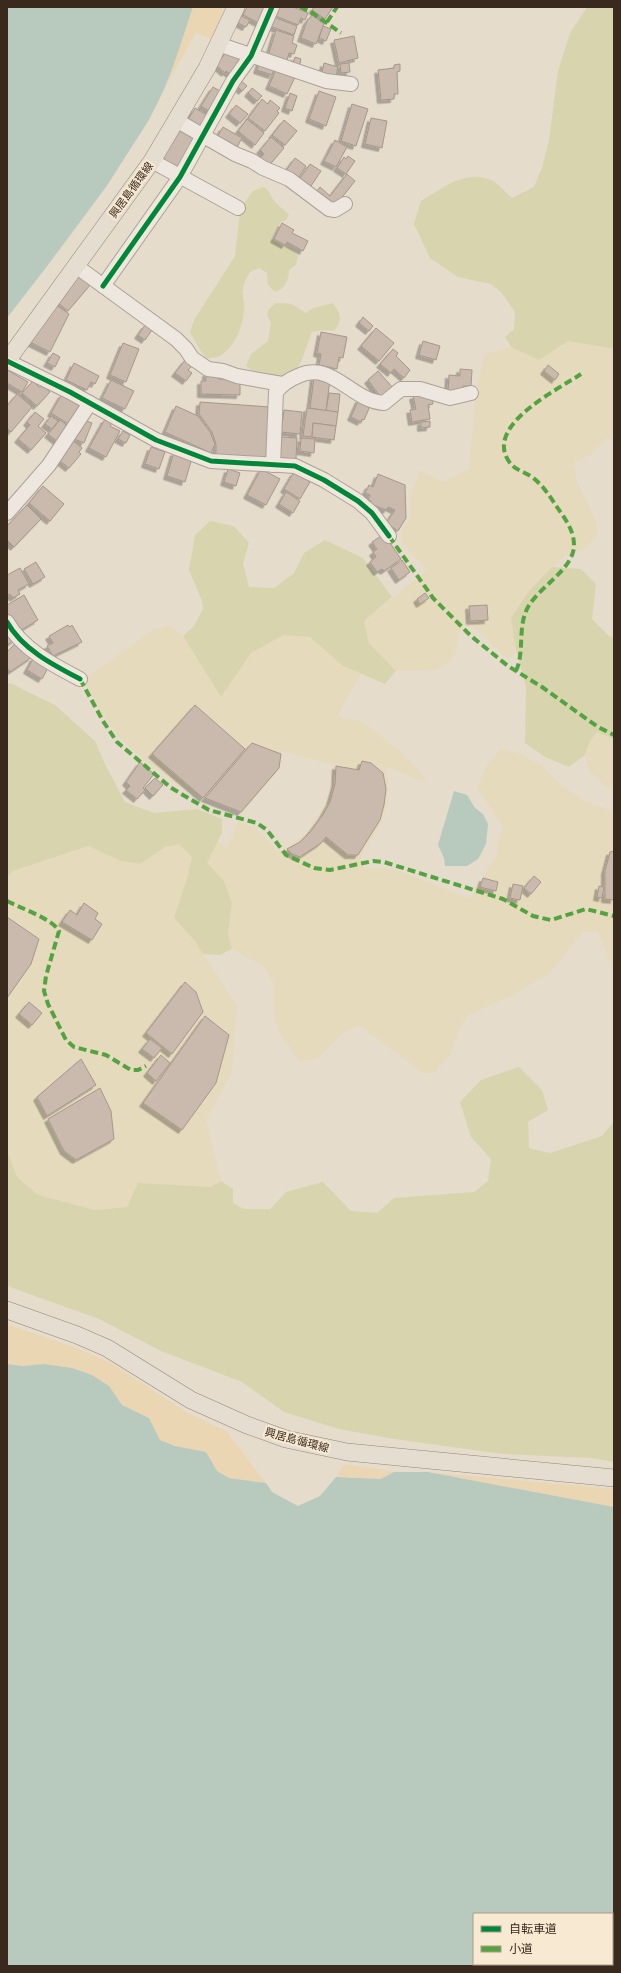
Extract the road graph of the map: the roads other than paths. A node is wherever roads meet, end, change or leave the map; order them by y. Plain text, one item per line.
1 (236, 7) edge
2 (272, 7) edge
3 (218, 44) junction
4 (251, 56) junction
5 (351, 84) dead end
6 (176, 120) junction
7 (204, 136) junction
8 (152, 161) junction
9 (180, 178) junction
10 (345, 204) dead end
11 (238, 208) dead end
12 (76, 266) junction
13 (103, 286) junction
14 (7, 361) edge
15 (282, 384) junction
16 (471, 393) dead end
17 (90, 403) junction
18 (273, 465) junction
19 (7, 513) edge
20 (389, 536) dead end
21 (7, 622) edge
22 (80, 679) dead end
23 (7, 1310) edge
24 (614, 1478) edge

1 - 3 main road, 興居島循環線
2 - 4 street
3 - 4 street
3 - 6 main road, 興居島循環線
4 - 5 street
4 - 7 street
6 - 7 street
6 - 8 main road, 興居島循環線
7 - 9 street
7 - 10 street
8 - 9 street
8 - 12 main road, 興居島循環線
9 - 11 street
9 - 13 street
12 - 13 street
12 - 14 main road, 興居島循環線
13 - 15 street
14 - 17 street
15 - 16 street
15 - 18 street
17 - 18 street
17 - 19 street
18 - 20 street
21 - 22 street
23 - 24 main road, 興居島循環線

